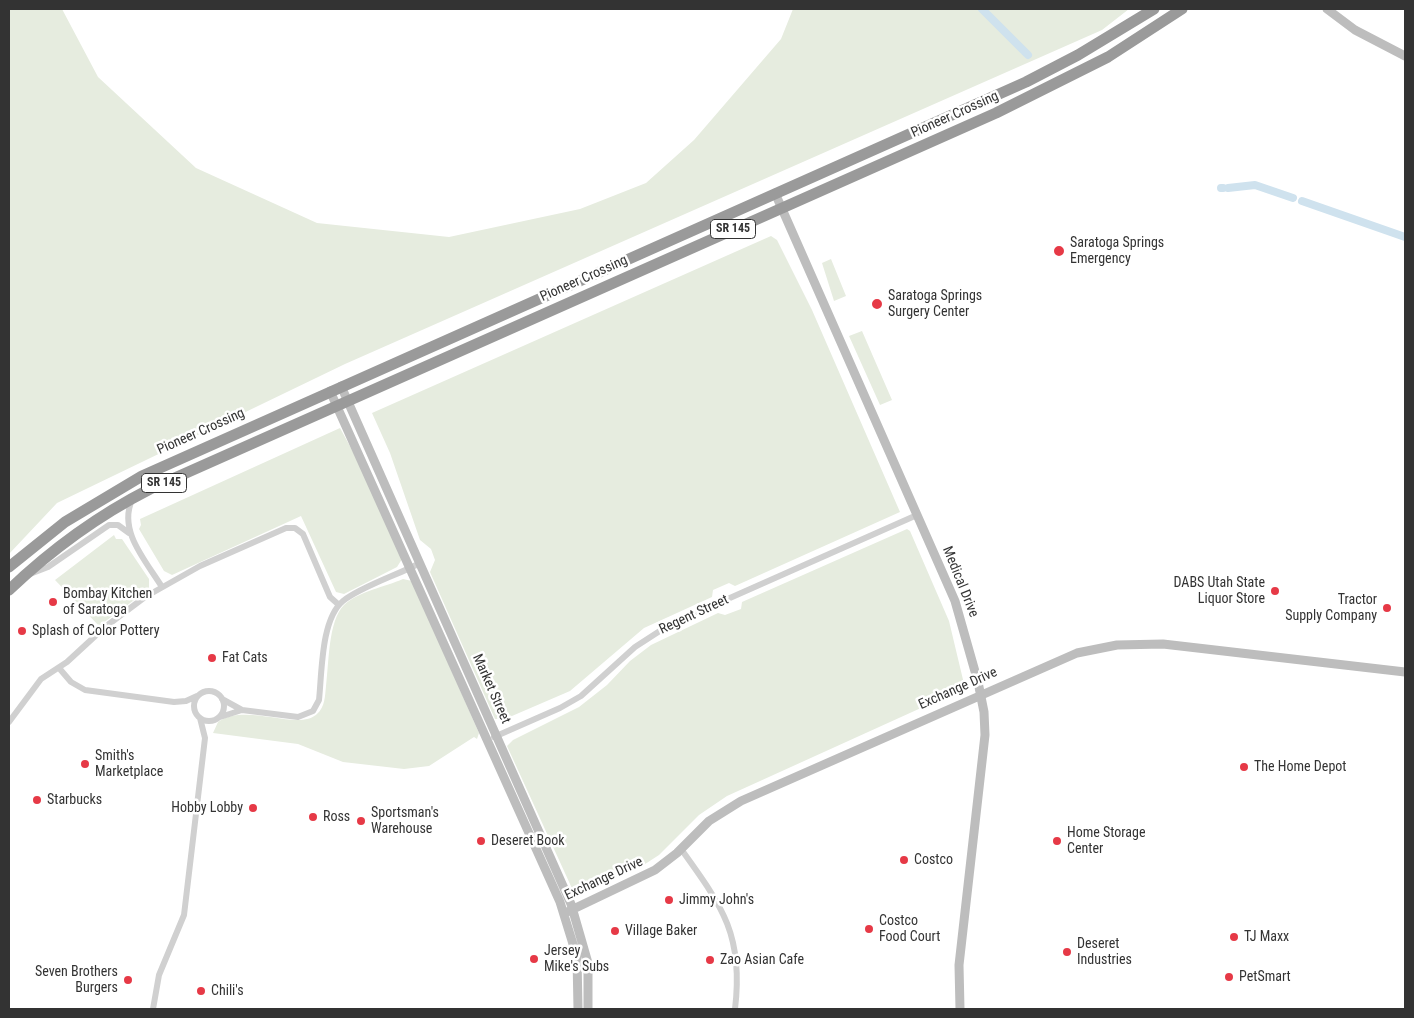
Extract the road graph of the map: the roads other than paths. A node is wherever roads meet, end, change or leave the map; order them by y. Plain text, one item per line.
1 (1154, 9) edge
2 (1182, 9) edge
3 (1327, 9) edge
4 (1405, 56) edge
5 (775, 193) junction
6 (781, 208) junction
7 (342, 386) junction
8 (330, 391) junction
9 (342, 403) junction
10 (132, 498) junction
11 (917, 515) junction
12 (129, 533) junction
13 (420, 563) junction
14 (9, 567) edge
15 (410, 568) junction
16 (25, 574) junction
17 (162, 587) junction
18 (9, 590) edge
19 (339, 605) junction
20 (59, 668) junction
21 (1405, 672) edge
22 (980, 694) junction
23 (197, 696) junction
24 (222, 699) junction
25 (174, 702) junction
26 (242, 710) junction
27 (198, 717) junction
28 (217, 718) junction
29 (9, 722) edge
30 (497, 736) junction
31 (205, 738) junction
32 (488, 742) junction
33 (681, 848) junction
34 (569, 911) junction
35 (153, 1009) edge
36 (578, 1009) edge
37 (588, 1009) edge
38 (735, 1009) edge
39 (960, 1009) edge

1 - 5 highway, Pioneer Crossing / SR 145
2 - 6 highway, Pioneer Crossing / SR 145
3 - 4 street
5 - 6 street, Medical Drive
5 - 7 highway, Pioneer Crossing / SR 145
6 - 9 highway, Pioneer Crossing / SR 145
6 - 11 street, Medical Drive
7 - 8 highway, Pioneer Crossing / SR 145
7 - 9 street, Market Street
8 - 9 street, Market Street
8 - 14 highway, Pioneer Crossing / SR 145
9 - 10 highway, Pioneer Crossing / SR 145
9 - 13 street, Market Street
9 - 15 street, Market Street
10 - 12 street
10 - 16 highway, Pioneer Crossing / SR 145
11 - 22 street, Medical Drive
11 - 30 street, Regent Street
12 - 16 street
12 - 17 street
13 - 15 street
13 - 30 street, Market Street
15 - 19 street
15 - 32 street, Market Street
16 - 18 highway, Pioneer Crossing / SR 145
17 - 19 street
17 - 20 street
19 - 26 street
20 - 25 street
20 - 29 street
21 - 22 street, Exchange Drive
22 - 33 street, Exchange Drive
22 - 39 street, Medical Drive
23 - 24 street
23 - 25 street
23 - 27 street
24 - 26 street
24 - 28 street
25 - 27 street
26 - 28 street
27 - 28 street
27 - 31 street
28 - 31 street
30 - 32 street, Regent Street
30 - 34 street, Market Street
31 - 35 street
32 - 34 street, Market Street
33 - 34 street, Exchange Drive
33 - 38 street
34 - 36 street, Market Street
34 - 37 street, Market Street

